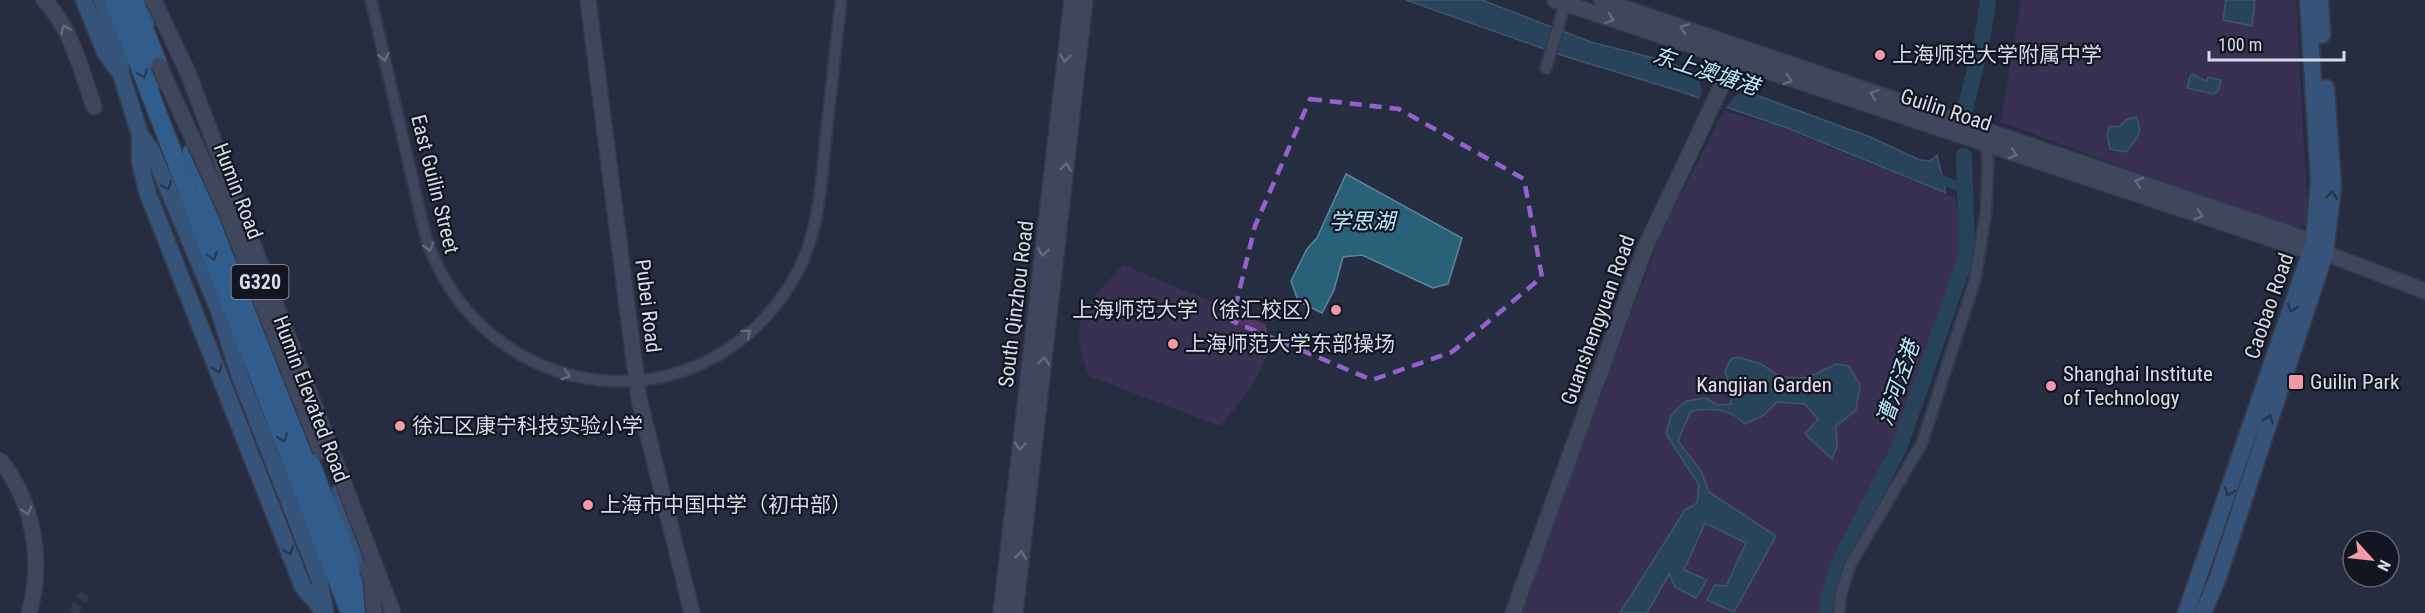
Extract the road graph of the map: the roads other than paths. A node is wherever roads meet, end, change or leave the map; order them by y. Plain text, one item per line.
1 (44, 0) edge
2 (84, 0) edge
3 (102, 0) edge
4 (114, 0) edge
5 (133, 0) edge
6 (142, 0) edge
7 (151, 0) edge
8 (371, 0) edge
9 (588, 0) edge
10 (841, 0) edge
11 (1072, 0) edge
12 (1085, 0) edge
13 (1601, 0) edge
14 (2308, 0) edge
15 (2320, 0) edge
16 (1562, 1) edge
17 (149, 19) junction
18 (1736, 54) junction
19 (1548, 63) dead end
20 (121, 74) junction
21 (94, 107) dead end
22 (1986, 139) junction
23 (2316, 249) junction
24 (2425, 291) edge
25 (636, 382) junction
26 (0, 460) edge
27 (356, 567) junction
28 (29, 613) edge
29 (325, 613) edge
30 (350, 613) edge
31 (371, 613) edge
32 (393, 613) edge
33 (692, 613) edge
34 (1001, 613) edge
35 (1015, 613) edge
36 (1513, 613) edge
37 (1839, 613) edge
38 (2186, 613) edge
39 (2203, 613) edge

21 -> 1 street
2 - 20 main road
3 - 20 main road
4 -> 30 highway, Humin Elevated Road
5 - 31 highway, Humin Elevated Road, bridge
6 - 17 main road, Humin Road / G320
7 - 17 main road
7 - 27 main road, Humin Road / G320
7 - 32 street, bridge
8 -> 25 street, East Guilin Street
9 - 25 street, Pubei Road
25 -> 10 street, East Guilin Street
11 -> 34 street, South Qinzhou Road
35 -> 12 street, South Qinzhou Road
18 -> 13 street, Guilin Road
14 - 23 main road, Caobao Road
23 -> 15 main road, Caobao Road
16 -> 18 street, Guilin Road
16 - 19 street
17 - 27 main road, Humin Road / G320
18 - 22 street, Guilin Road
18 - 36 street, Guanshengyuan Road
20 -> 29 main road
22 - 23 street, Guilin Road
22 - 37 street
23 - 24 street, Guilin Road
23 -> 38 main road, Caobao Road
39 -> 23 main road, Caobao Road
25 - 33 street, Pubei Road
26 -> 28 street, bridge
27 - 31 main road, Humin Road / G320

